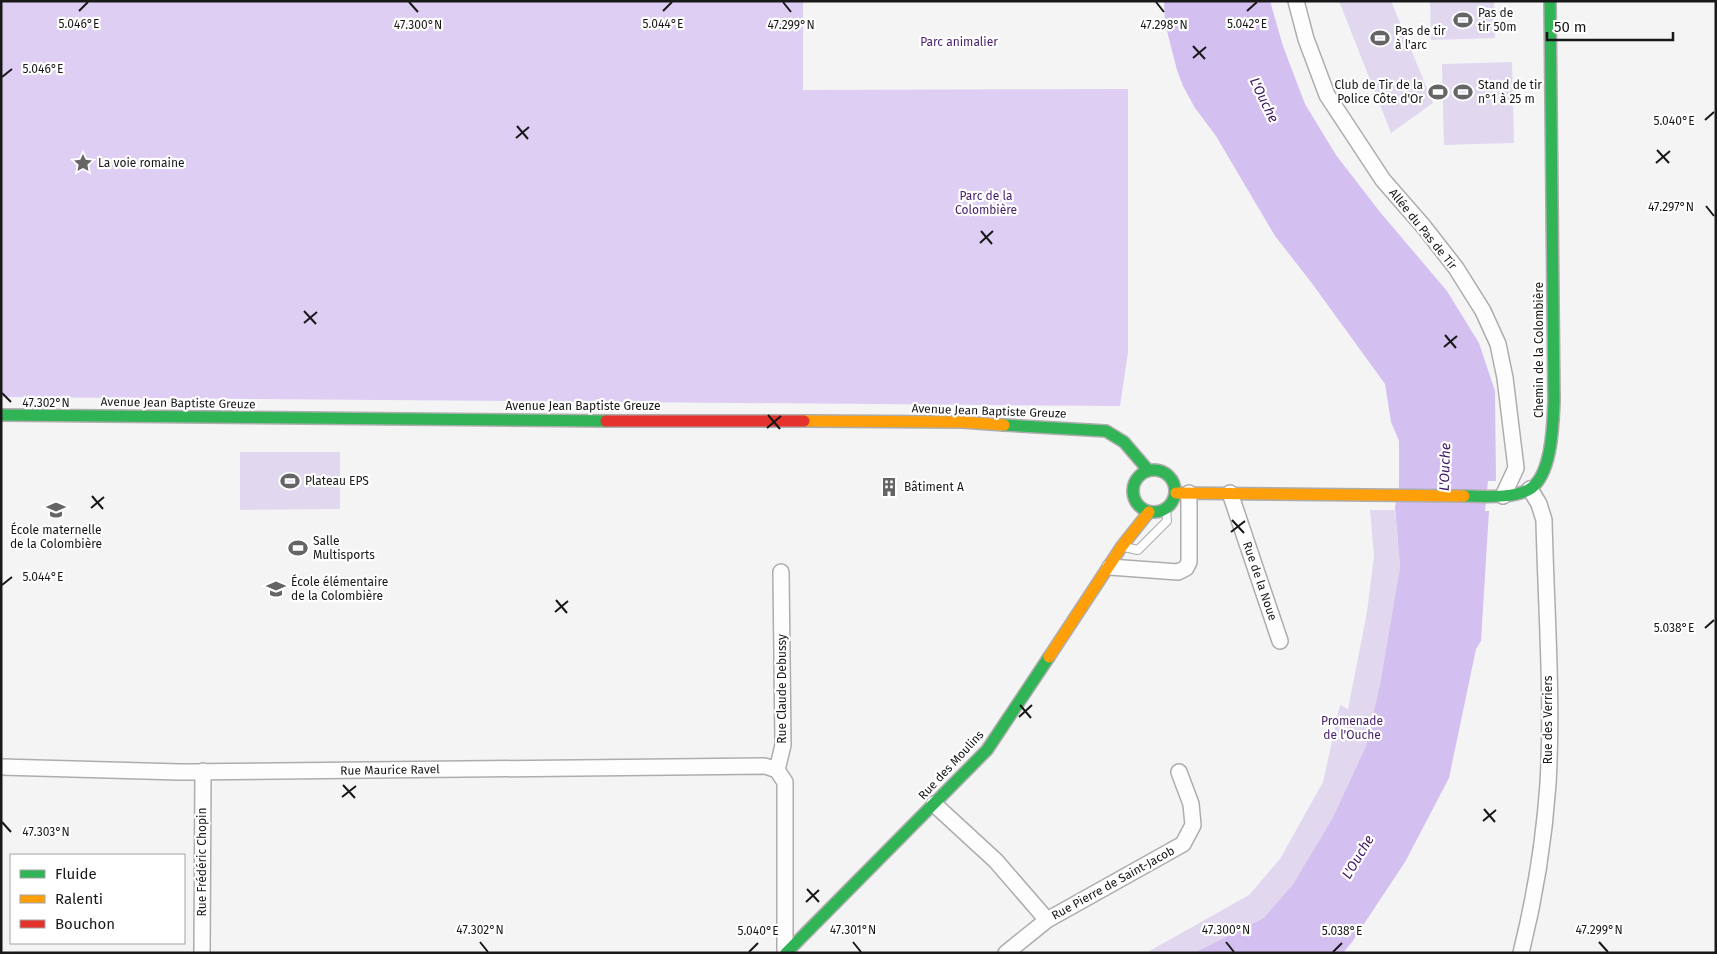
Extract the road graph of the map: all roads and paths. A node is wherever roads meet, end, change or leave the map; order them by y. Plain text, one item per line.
1 (1296, 1) edge
2 (1550, 1) edge
3 (1, 415) edge
4 (1148, 470) junction
5 (1530, 489) junction
6 (1183, 493) junction
7 (1230, 493) junction
8 (1504, 496) junction
9 (1134, 497) junction
10 (1166, 509) junction
11 (1149, 512) junction
12 (1122, 546) junction
13 (1110, 567) junction
14 (781, 572) dead end
15 (1280, 641) dead end
16 (1, 767) edge
17 (777, 770) junction
18 (203, 771) junction
19 (1179, 772) dead end
20 (934, 804) junction
21 (1046, 920) junction
22 (202, 953) edge
23 (785, 953) edge
24 (1006, 953) edge
25 (1521, 953) edge

1 - 8 street, Allée du Pas de Tir
2 - 5 street, Chemin de la Colombière
3 - 4 street, Avenue Jean Baptiste Greuze
4 - 6 street
4 - 9 street
5 - 8 street
5 - 25 street, Rue des Verriers
6 - 7 street
6 - 10 street
6 - 13 street
7 - 8 street
7 - 15 street, Rue de la Noue
9 - 11 street
9 - 12 street, Rue des Moulins
10 - 11 street
10 - 12 lane
11 - 12 street, Rue des Moulins
12 - 13 street, Rue des Moulins
13 - 20 street, Rue des Moulins
14 - 17 street, Rue Claude Debussy
16 - 18 street, Rue Maurice Ravel
17 - 18 street, Rue Maurice Ravel
17 - 23 street
18 - 22 street, Rue Frédéric Chopin
19 - 21 street, Rue Pierre de Saint-Jacob
20 - 21 street
20 - 23 street, Rue des Moulins
21 - 24 street, Rue Pierre de Saint-Jacob

